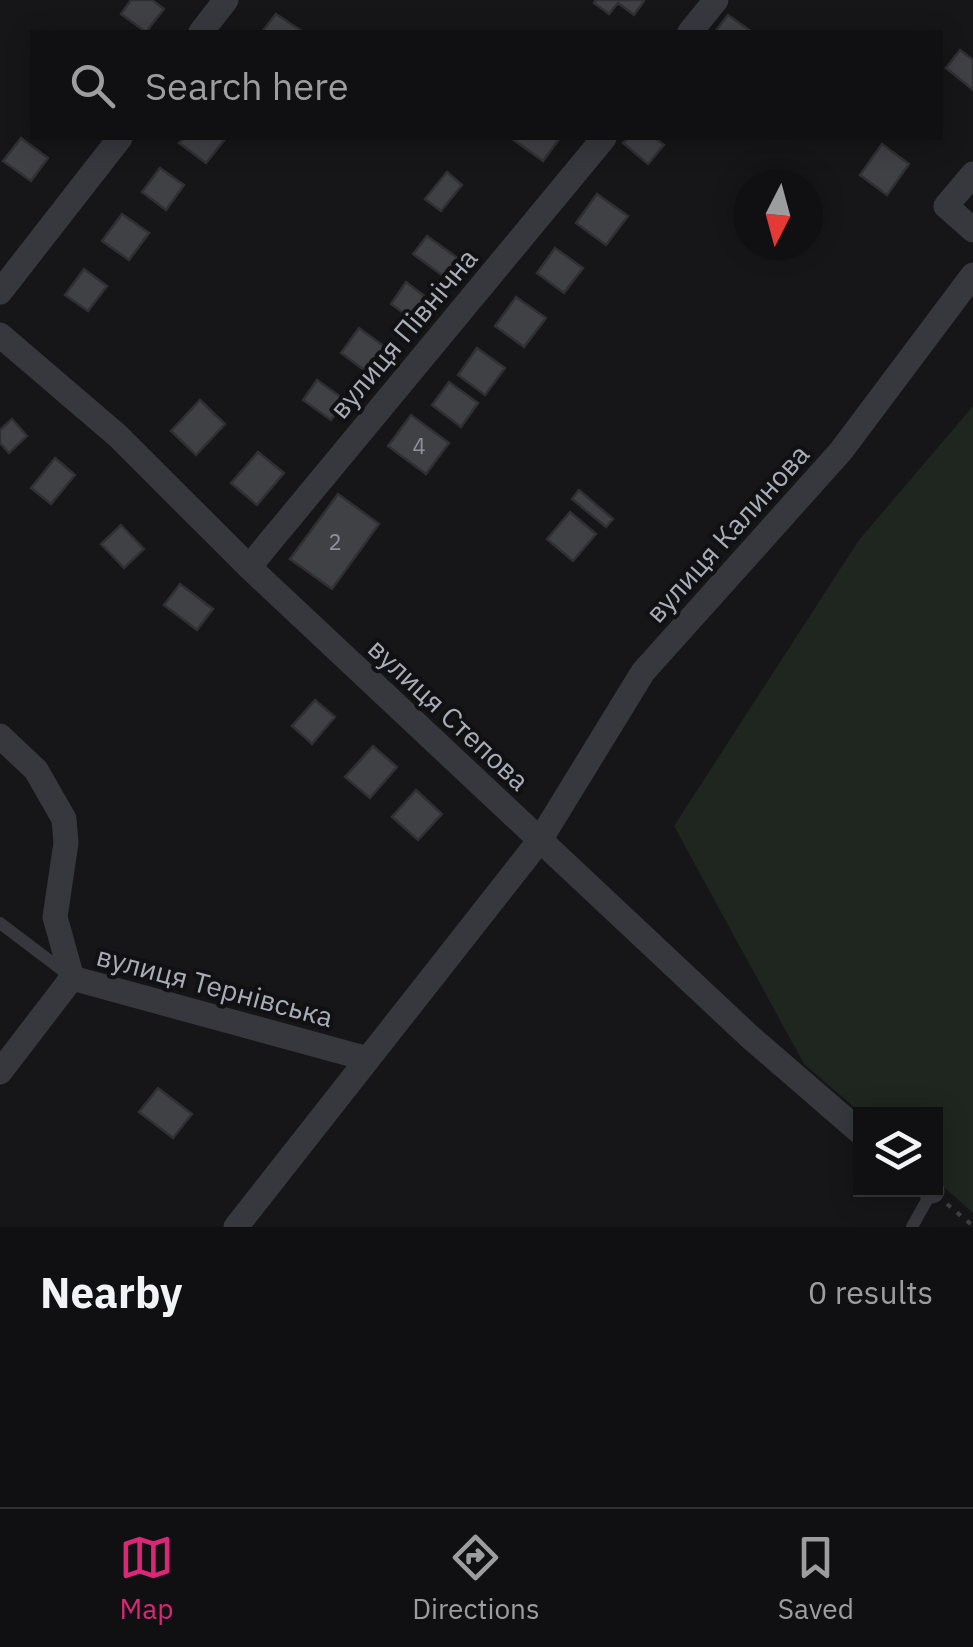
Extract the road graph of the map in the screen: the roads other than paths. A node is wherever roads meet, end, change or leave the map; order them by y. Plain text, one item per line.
1 (226, 0) edge
2 (716, 0) edge
3 (203, 30) edge
4 (692, 30) edge
5 (118, 140) edge
6 (602, 140) edge
7 (973, 174) edge
8 (973, 230) edge
9 (973, 275) edge
10 (0, 292) edge
11 (0, 335) edge
12 (249, 568) junction
13 (0, 736) edge
14 (540, 840) junction
15 (0, 923) edge
16 (72, 978) junction
17 (368, 1059) junction
18 (0, 1072) edge
19 (853, 1126) edge
20 (927, 1197) edge
21 (236, 1227) edge
22 (912, 1227) edge

1 - 3 street
2 - 4 street
5 - 10 street
6 - 12 street, вулиця Північна
7 - 8 street
9 - 14 street, вулиця Калинова
11 - 12 street, вулиця Степова
12 - 14 street, вулиця Степова
13 - 16 street, вулиця Тернівська
14 - 17 street, вулиця Калинова
14 - 19 street, вулиця Степова
15 - 16 lane
16 - 17 street, вулиця Тернівська
16 - 18 street
17 - 21 street, вулиця Калинова
20 - 22 lane

